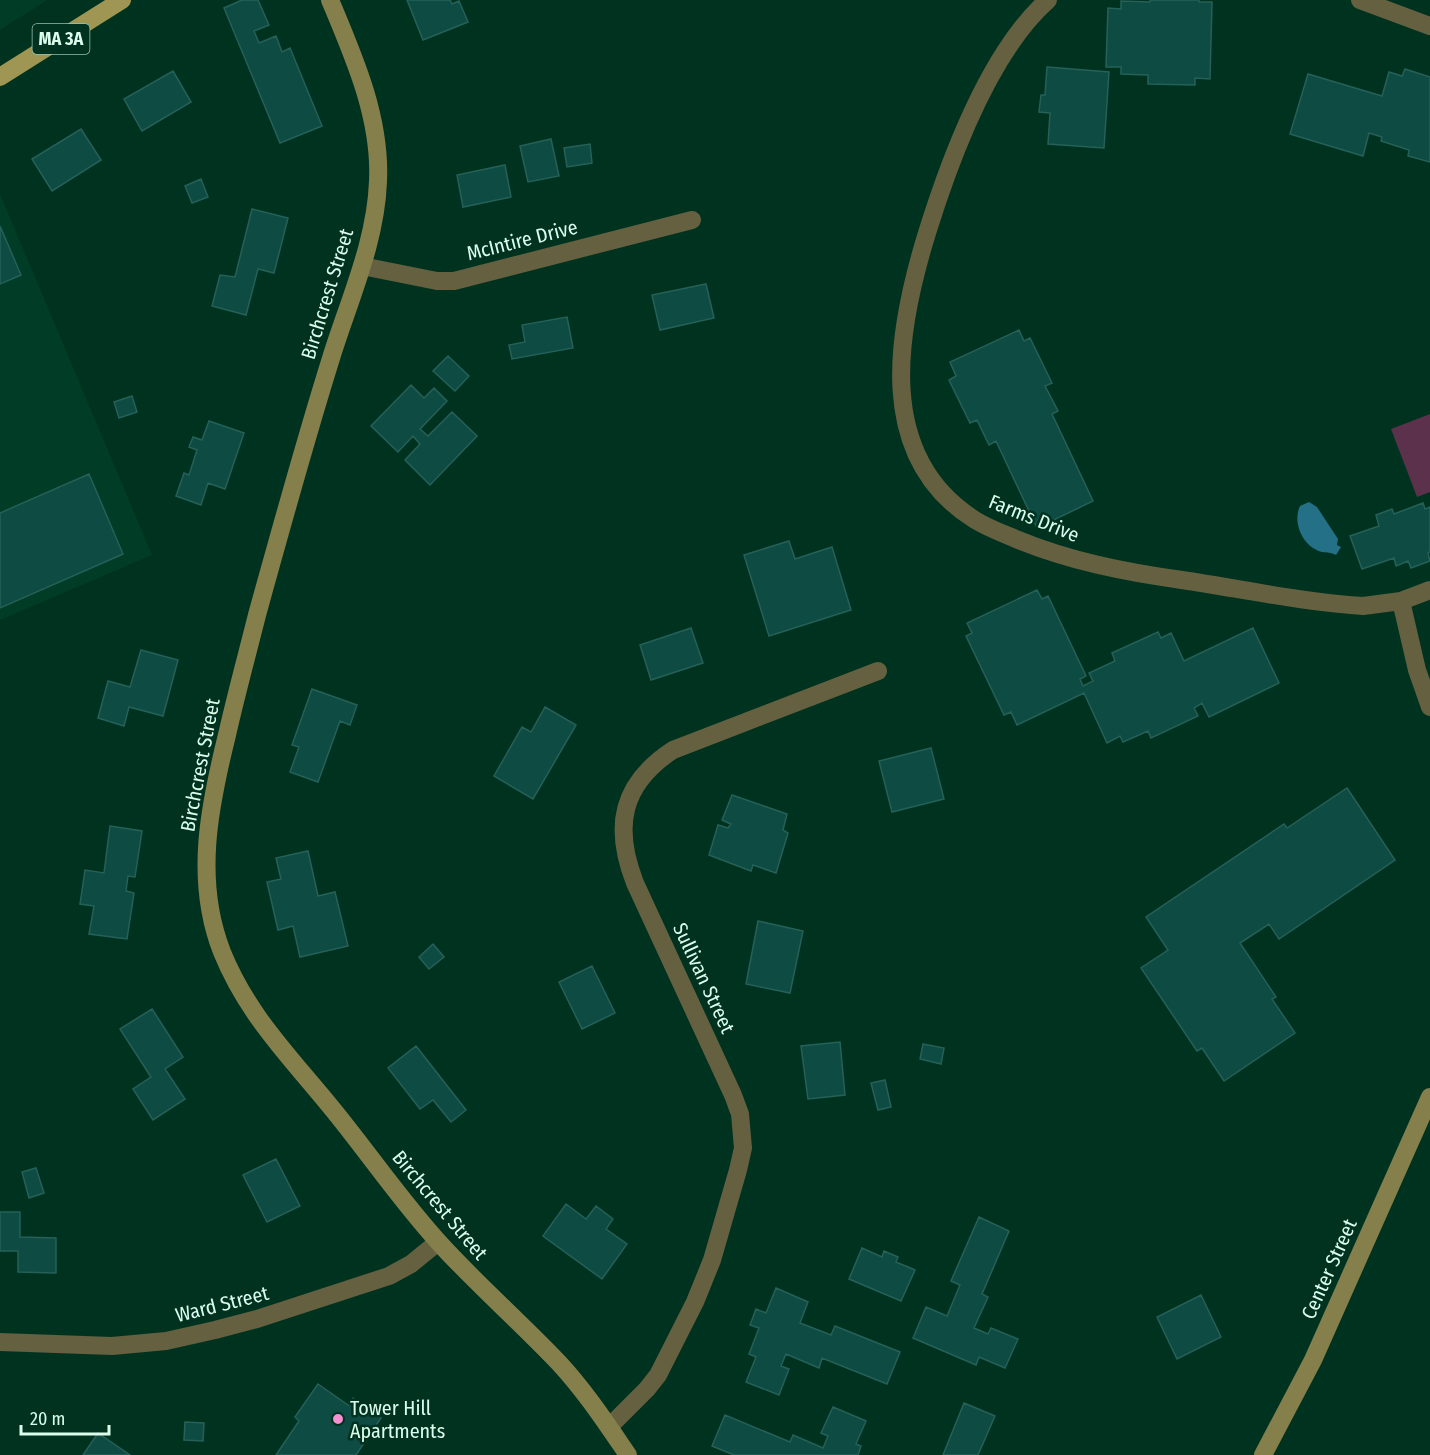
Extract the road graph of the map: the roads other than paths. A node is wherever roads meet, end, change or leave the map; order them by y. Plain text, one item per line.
1 (122, 0) edge
2 (330, 0) edge
3 (1048, 0) edge
4 (1360, 0) edge
5 (1430, 26) edge
6 (0, 77) edge
7 (692, 220) dead end
8 (362, 266) junction
9 (1430, 590) edge
10 (1401, 601) junction
11 (878, 671) dead end
12 (1430, 706) edge
13 (1430, 1097) edge
14 (438, 1242) junction
15 (0, 1342) edge
16 (609, 1427) junction
17 (628, 1455) edge
18 (1263, 1455) edge

1 - 6 main road, MA 3A
2 - 8 street, Birchcrest Street
3 - 10 street, Farms Drive
4 - 5 street
7 - 8 street, McIntire Drive
8 - 14 street, Birchcrest Street
9 - 10 street, Farms Drive
10 - 12 street
11 - 16 street, Sullivan Street
13 - 18 street, Center Street
14 - 15 street, Ward Street
14 - 16 street, Birchcrest Street
16 - 17 street, Birchcrest Street

